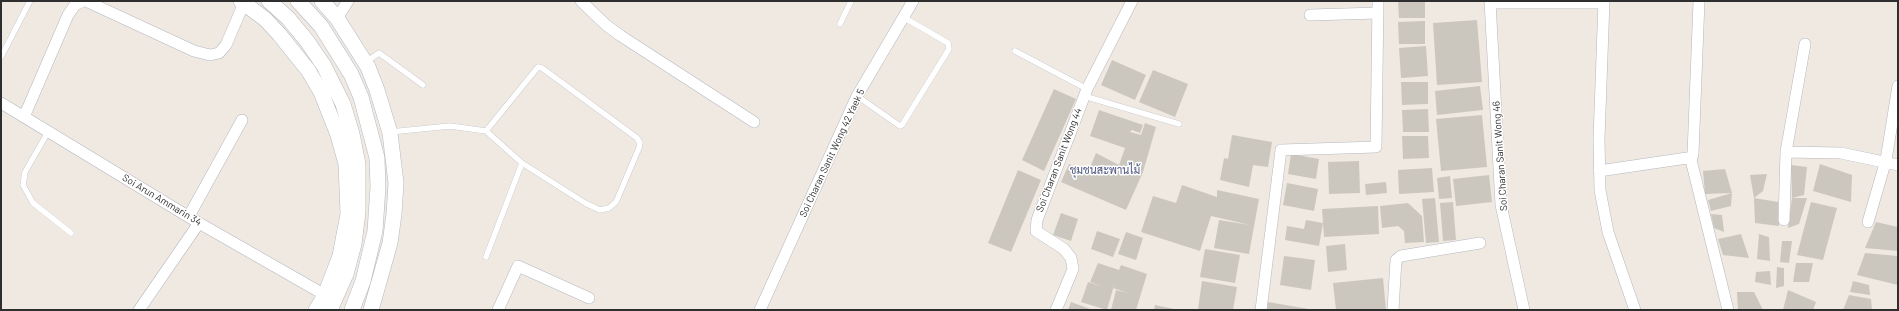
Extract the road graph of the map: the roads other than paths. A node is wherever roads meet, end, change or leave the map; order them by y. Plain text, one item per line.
1 (30, 1) edge
2 (84, 1) edge
3 (269, 1) edge
4 (298, 1) edge
5 (322, 1) edge
6 (348, 1) edge
7 (581, 1) edge
8 (851, 1) edge
9 (912, 1) edge
10 (1132, 1) edge
11 (1378, 1) edge
12 (1699, 1) edge
13 (243, 2) edge
14 (1490, 2) edge
15 (1604, 2) edge
16 (1378, 13) junction
17 (1310, 15) dead end
18 (903, 17) junction
19 (337, 18) junction
20 (840, 24) dead end
21 (1805, 44) dead end
22 (1015, 51) dead end
23 (1, 56) edge
24 (366, 62) junction
25 (422, 85) dead end
26 (1898, 86) edge
27 (1085, 92) junction
28 (857, 96) junction
29 (1, 103) edge
30 (24, 117) junction
31 (242, 120) dead end
32 (754, 122) dead end
33 (1179, 124) dead end
34 (486, 131) junction
35 (48, 132) junction
36 (390, 132) junction
37 (1786, 152) junction
38 (1691, 160) junction
39 (522, 163) junction
40 (1885, 163) junction
41 (1898, 165) edge
42 (1599, 171) junction
43 (189, 216) junction
44 (1784, 220) dead end
45 (1868, 222) dead end
46 (199, 223) junction
47 (71, 233) dead end
48 (1480, 243) dead end
49 (486, 257) dead end
50 (325, 295) junction
51 (589, 298) dead end
52 (139, 310) edge
53 (316, 310) edge
54 (330, 310) edge
55 (352, 310) edge
56 (371, 310) edge
57 (498, 310) edge
58 (760, 310) edge
59 (1056, 310) edge
60 (1261, 310) edge
61 (1394, 310) edge
62 (1524, 310) edge
63 (1635, 310) edge
64 (1728, 310) edge

1 - 23 lane
2 - 13 street
2 - 30 street
3 - 54 street
4 - 55 street
5 - 19 street
6 - 19 street
7 - 32 street
8 - 20 lane
9 - 18 street, Soi Charan Sanit Wong 42 Yaek 5
10 - 27 street, Soi Charan Sanit Wong 44
11 - 16 street
12 - 38 street
13 - 50 street
14 - 15 street
14 - 62 street, Soi Charan Sanit Wong 46
15 - 42 street
16 - 17 street
16 - 60 street
18 - 28 street, Soi Charan Sanit Wong 42 Yaek 5
18 - 28 lane
19 - 24 street
21 - 37 street
22 - 27 lane
24 - 25 lane
24 - 36 street
26 - 40 street
27 - 33 lane
27 - 59 street, Soi Charan Sanit Wong 44
28 - 58 street, Soi Charan Sanit Wong 42 Yaek 5
29 - 30 street, Soi Arun Ammarin 34
30 - 35 street, Soi Arun Ammarin 34
31 - 43 street
34 - 36 lane
34 - 39 lane
34 - 39 lane
35 - 43 street, Soi Arun Ammarin 34
35 - 47 lane
36 - 56 street
37 - 40 street
37 - 44 street
38 - 42 street
38 - 64 street
39 - 49 lane
40 - 41 street
40 - 45 street
42 - 63 street
43 - 46 street, Soi Arun Ammarin 34
46 - 50 street, Soi Arun Ammarin 34
46 - 52 street
48 - 61 street
50 - 53 street
51 - 57 street

